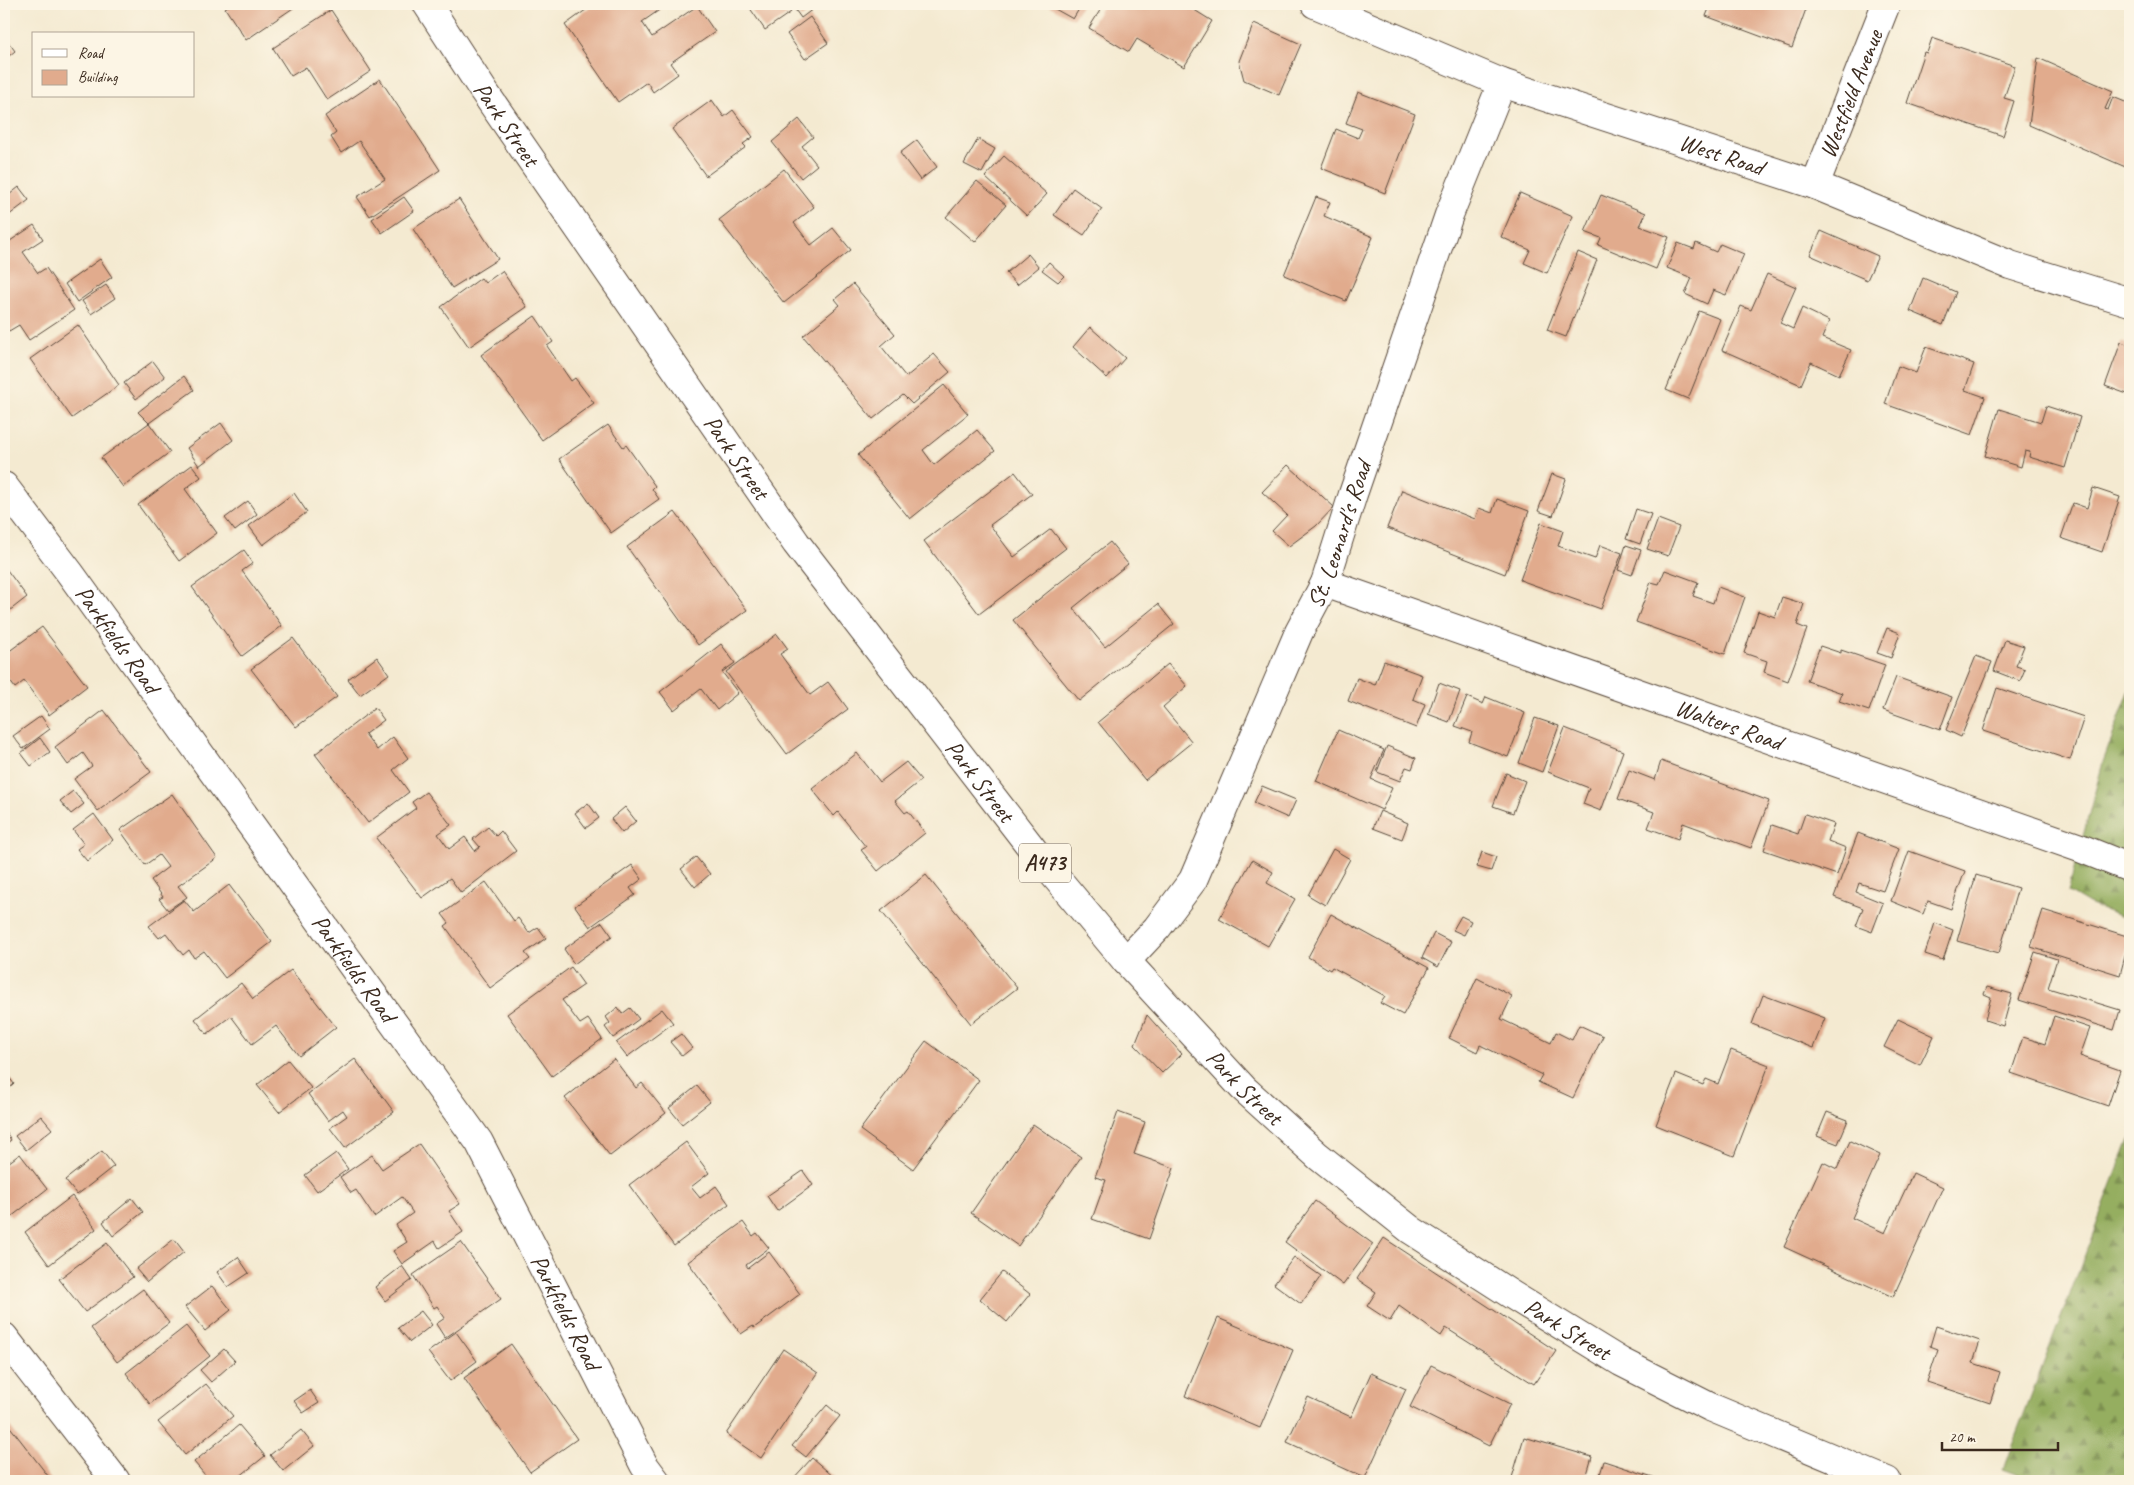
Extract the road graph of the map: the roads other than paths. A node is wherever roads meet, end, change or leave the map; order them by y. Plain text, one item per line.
1 (427, 4) edge
2 (1314, 4) edge
3 (1886, 4) edge
4 (1502, 83) junction
5 (1815, 185) junction
6 (2130, 302) edge
7 (4, 486) edge
8 (1325, 584) junction
9 (2130, 868) edge
10 (1126, 961) junction
11 (4, 1337) edge
12 (116, 1481) edge
13 (656, 1481) edge
14 (1887, 1481) edge

1 - 10 street, Park Street / A473
2 - 4 street, West Road
3 - 5 street, Westfield Avenue
4 - 5 street, West Road
4 - 8 street, St. Leonard's Road
5 - 6 street, West Road
7 - 13 street, Parkfields Road
8 - 9 street, Walters Road
8 - 10 street, St. Leonard's Road
10 - 14 street, Park Street / A473
11 - 12 street

